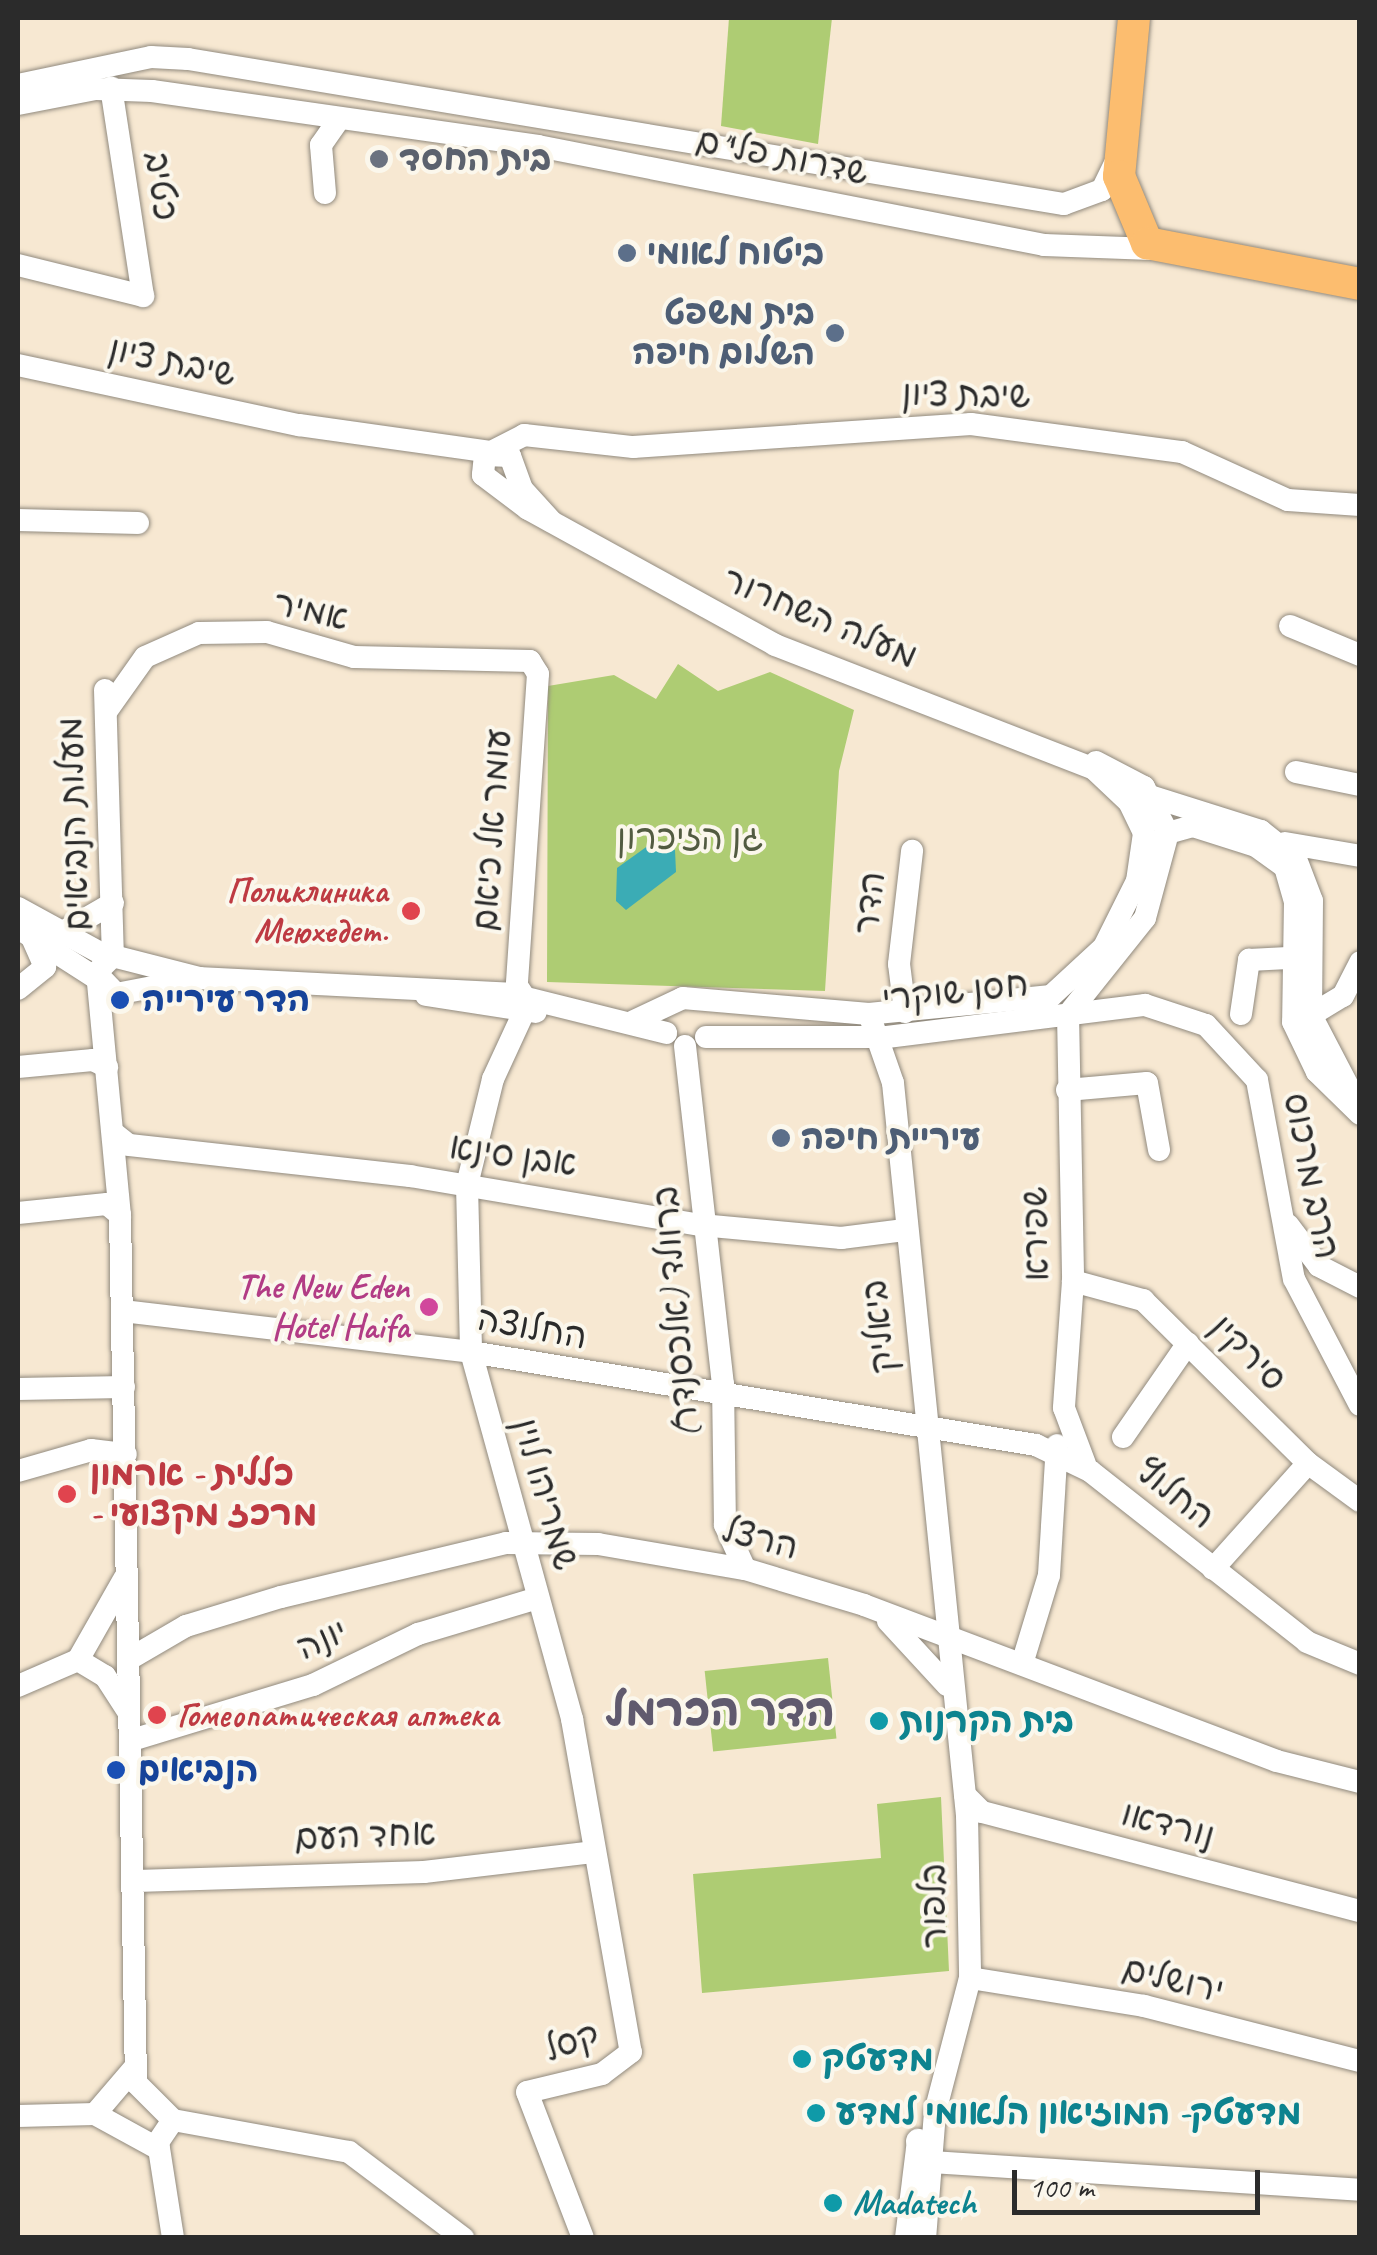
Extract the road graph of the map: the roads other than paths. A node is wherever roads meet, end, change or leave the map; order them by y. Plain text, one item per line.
1 (1134, 18) edge
2 (204, 62) junction
3 (18, 85) edge
4 (110, 88) junction
5 (190, 100) junction
6 (18, 104) edge
7 (281, 116) junction
8 (338, 121) junction
9 (1119, 154) junction
10 (320, 157) junction
11 (325, 193) dead end
12 (1152, 249) junction
13 (18, 265) edge
14 (1360, 284) edge
15 (18, 365) edge
16 (501, 463) junction
17 (1360, 505) edge
18 (1334, 509) junction
19 (1360, 516) edge
20 (18, 520) edge
21 (138, 523) dead end
22 (1290, 626) dead end
23 (1360, 656) edge
24 (534, 665) joint
25 (106, 701) joint
26 (1073, 757) junction
27 (1296, 772) dead end
28 (1360, 785) edge
29 (1153, 797) junction
30 (1168, 833) junction
31 (1275, 838) junction
32 (912, 851) dead end
33 (1145, 856) junction
34 (1355, 856) edge
35 (113, 903) junction
36 (18, 908) edge
37 (1311, 922) junction
38 (20, 930) edge
39 (61, 933) junction
40 (115, 958) junction
41 (1288, 958) junction
42 (1360, 962) edge
43 (898, 964) junction
44 (200, 978) junction
45 (97, 981) junction
46 (18, 989) edge
47 (125, 989) junction
48 (423, 993) junction
49 (697, 1000) junction
50 (1066, 1003) junction
51 (670, 1005) junction
52 (535, 1006) junction
53 (498, 1011) junction
54 (905, 1012) junction
55 (863, 1014) junction
56 (1241, 1014) dead end
57 (1311, 1014) junction
58 (1037, 1019) junction
59 (634, 1021) junction
60 (1206, 1025) joint
61 (104, 1035) junction
62 (914, 1035) junction
63 (512, 1036) junction
64 (880, 1037) junction
65 (686, 1038) junction
66 (1065, 1058) junction
67 (18, 1066) edge
68 (107, 1067) junction
69 (893, 1084) junction
70 (1067, 1090) junction
71 (1360, 1104) edge
72 (1360, 1114) edge
73 (116, 1135) junction
74 (1159, 1150) dead end
75 (467, 1185) junction
76 (18, 1213) edge
77 (120, 1215) junction
78 (1286, 1222) junction
79 (701, 1225) junction
80 (904, 1230) junction
81 (1073, 1280) junction
82 (1360, 1287) edge
83 (123, 1311) junction
84 (1188, 1342) junction
85 (472, 1352) junction
86 (124, 1386) junction
87 (18, 1388) edge
88 (724, 1398) junction
89 (1360, 1405) edge
90 (1064, 1408) junction
91 (927, 1432) junction
92 (1123, 1437) dead end
93 (1051, 1448) junction
94 (126, 1454) junction
95 (1308, 1463) junction
96 (1090, 1471) junction
97 (18, 1472) edge
98 (1360, 1502) edge
99 (519, 1542) junction
100 (128, 1566) junction
101 (746, 1569) junction
102 (1213, 1569) junction
103 (538, 1598) junction
104 (864, 1605) junction
105 (944, 1635) junction
106 (131, 1658) junction
107 (78, 1660) junction
108 (1022, 1664) junction
109 (1360, 1664) edge
110 (18, 1686) edge
111 (952, 1696) junction
112 (132, 1729) junction
113 (1360, 1782) edge
114 (966, 1796) junction
115 (595, 1852) junction
116 (136, 1881) junction
117 (1360, 1912) edge
118 (970, 1978) junction
119 (626, 2014) joint
120 (1360, 2061) edge
121 (136, 2066) junction
122 (935, 2112) junction
123 (95, 2114) junction
124 (18, 2116) edge
125 (173, 2120) junction
126 (917, 2141) junction
127 (159, 2149) junction
128 (931, 2162) junction
129 (1360, 2190) edge
130 (174, 2238) edge
131 (463, 2238) edge
132 (583, 2238) edge
133 (906, 2238) edge
134 (925, 2238) edge

1 - 9 highway
2 - 3 street, שדרות פלי"ם
2 - 5 street
2 - 9 street, שדרות פלי"ם
4 - 5 street, שדרות פלי"ם
4 - 6 street, שדרות פלי"ם
4 - 13 street, כטיב
5 - 7 street, שדרות פלי"ם
7 - 8 street, שדרות פלי"ם
7 - 10 street
8 - 10 street
8 - 12 street, שדרות פלי"ם
9 - 12 highway
10 - 11 street
12 - 14 highway, שדרות פלי"ם
15 - 16 street, שיבת ציון
16 - 18 street, שיבת ציון
16 - 26 street, מעלה השחרור
17 - 18 street, שיבת ציון
18 - 19 street
20 - 21 street
22 - 23 street
24 - 25 street, אמיר
24 - 52 street, עומר אל כיאם
25 - 35 street, מעלות הנביאים
26 - 29 street, מעלה השחרור
26 - 33 street, מעלה השחרור
27 - 28 street
29 - 30 street
29 - 31 street
30 - 33 street
30 - 41 street, הרב מרכוס
30 - 50 street
31 - 34 street
31 - 37 street, הרב מרכוס
32 - 43 street, הדר
33 - 50 street
34 - 37 street
35 - 39 street
35 - 40 street, מעלות הנביאים
36 - 39 street, חסן שוקרי
37 - 57 street, הרב מרכוס
38 - 45 street
38 - 46 street
39 - 40 street, חסן שוקרי
40 - 44 street, חסן שוקרי
40 - 45 street
40 - 47 street, מעלות הנביאים
41 - 56 street
41 - 72 street, הרב מרכוס
42 - 57 street
43 - 54 street, הדר
43 - 55 street, הדר
44 - 47 street, חסן שוקרי
44 - 48 street, חסן שוקרי
45 - 47 street
45 - 61 street
47 - 61 street
48 - 52 street, חסן שוקרי
48 - 53 street, חסן שוקרי
49 - 51 street, חסן שוקרי
49 - 55 street, חסן שוקרי
49 - 65 street, ברוולד (אלכסנדר)
50 - 54 street, חסן שוקרי
50 - 58 street, חסן שוקרי
50 - 60 street, חסן שוקרי
50 - 66 street, שפירא
51 - 59 street
51 - 65 street
52 - 53 street, חסן שוקרי
52 - 59 street, חסן שוקרי
52 - 63 street, שמריהו לוין
53 - 63 street
54 - 55 street, חסן שוקרי
55 - 64 street, ביאליק
57 - 71 street, הרב מרכוס
58 - 62 street, חסן שוקרי
58 - 66 street
59 - 65 street, חסן שוקרי
60 - 78 street, הרב מרכוס
61 - 68 street
62 - 64 street, חסן שוקרי
62 - 69 street
63 - 75 street, שמריהו לוין
64 - 65 street, חסן שוקרי
64 - 69 street, ביאליק
65 - 79 street, ברוולד (אלכסנדר)
66 - 70 street, שפירא
67 - 68 street
68 - 73 street
69 - 80 street, ביאליק
70 - 74 street
70 - 81 street, שפירא
73 - 75 street, אבן סינא
73 - 77 street
75 - 79 street, אבן סינא
75 - 85 street, שמריהו לוין
76 - 77 street
77 - 83 street
78 - 82 street
78 - 89 street, הרב מרכוס
79 - 80 street, אבן סינא
79 - 88 street, ברוולד (אלכסנדר)
80 - 91 street, ביאליק
81 - 84 street, סירקין
81 - 90 street, שפירא
83 - 85 street, החלוצה
83 - 86 street
84 - 92 street
84 - 95 street, סירקין
85 - 88 street, החלוצה
85 - 99 street, שמריהו לוין
86 - 87 street
86 - 94 street
88 - 91 street, החלוצה
88 - 101 street, ברוולד (אלכסנדר)
90 - 93 street
90 - 96 street, שפירא
91 - 93 street, החלוץ
91 - 105 street, ביאליק
93 - 96 street, החלוץ
93 - 108 street
94 - 97 street
94 - 100 street
95 - 98 street, סירקין
95 - 102 street
96 - 102 street, החלוץ
99 - 101 street, הרצל
99 - 103 street, שמריהו לוין
99 - 106 street, הרצל
100 - 106 street
100 - 107 street
101 - 104 street, הרצל
102 - 109 street, החלוץ
103 - 112 street, יונה
103 - 115 street, שמריהו לוין
104 - 105 street, הרצל
104 - 111 street, בלפור
105 - 108 street, הרצל
105 - 111 street, בלפור
106 - 112 street
107 - 110 street
107 - 112 street
108 - 113 street, הרצל
111 - 114 street, בלפור
112 - 116 street
114 - 117 street, נורדאו
114 - 118 street, בלפור
115 - 116 street, אחד העם
115 - 119 street, שמריהו לוין
116 - 121 street
118 - 120 street, ירושלים
118 - 122 street, בלפור
119 - 132 street, קסל
121 - 123 street
121 - 125 street
122 - 126 street, בלפור
122 - 128 street, בלפור
123 - 124 street
123 - 127 street
125 - 127 street
125 - 131 street
126 - 128 street
126 - 133 street, בלפור
127 - 130 street
128 - 129 street
128 - 134 street, בלפור

